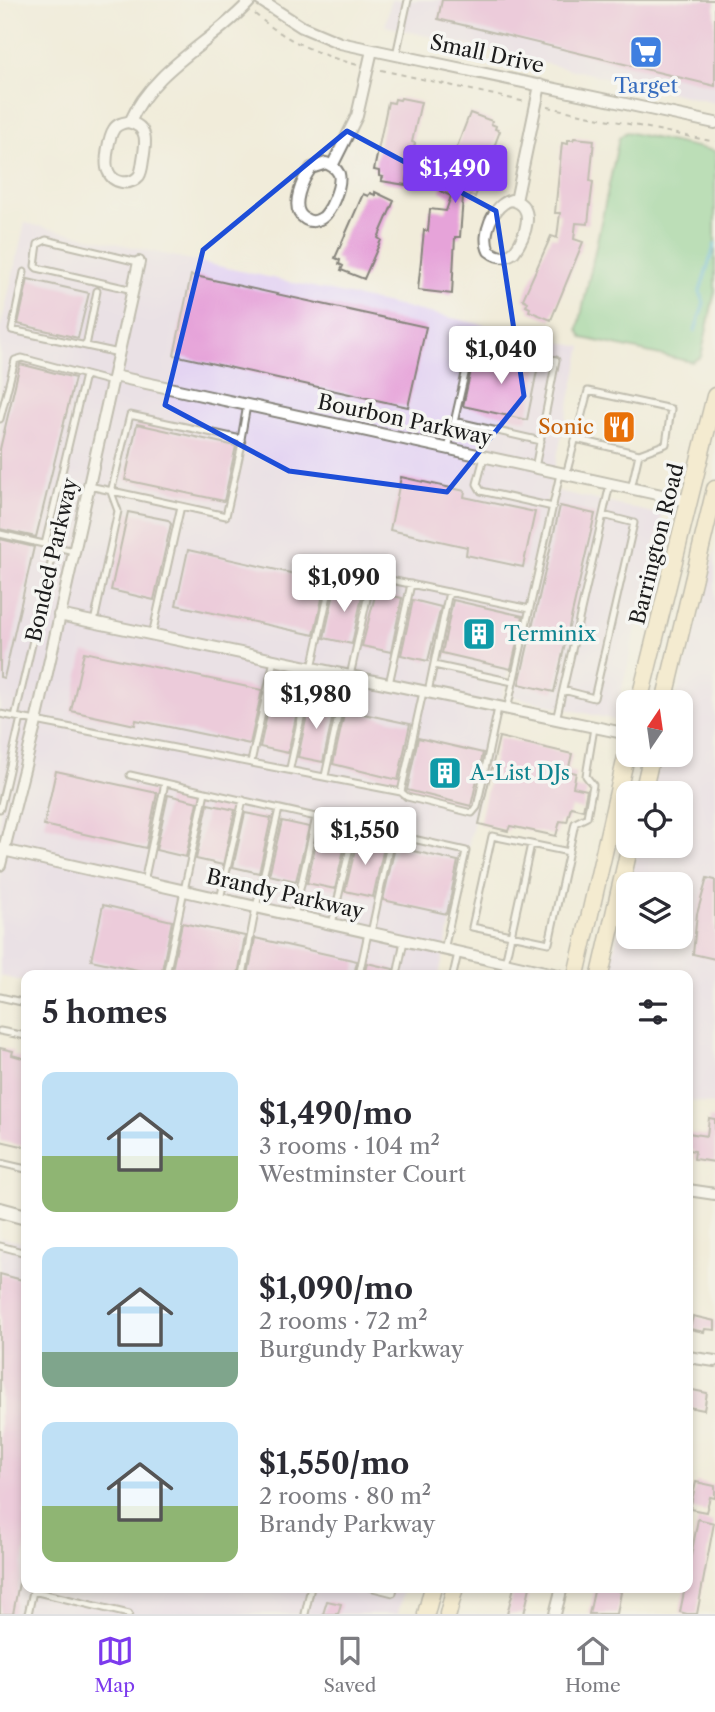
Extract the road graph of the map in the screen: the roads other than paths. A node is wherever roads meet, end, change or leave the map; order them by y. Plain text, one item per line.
1 (260, 0) edge
2 (408, 0) edge
3 (248, 3) edge
4 (372, 50) junction
5 (396, 55) junction
6 (540, 85) junction
7 (130, 122) junction
8 (715, 123) edge
9 (332, 166) junction
10 (516, 201) junction
11 (139, 262) joint
12 (24, 272) dead end
13 (133, 290) junction
14 (97, 291) dead end
15 (86, 346) junction
16 (119, 353) junction
17 (85, 375) junction
18 (113, 379) junction
19 (715, 396) edge
20 (247, 405) junction
21 (0, 419) edge
22 (454, 421) junction
23 (241, 439) junction
24 (576, 439) junction
25 (541, 441) junction
26 (448, 449) junction
27 (639, 454) junction
28 (484, 457) junction
29 (535, 468) junction
30 (563, 474) junction
31 (610, 484) junction
32 (89, 486) junction
33 (631, 489) junction
34 (715, 489) edge
35 (111, 492) junction
36 (689, 501) junction
37 (181, 506) junction
38 (553, 507) junction
39 (713, 507) edge
40 (603, 515) junction
41 (0, 534) edge
42 (45, 544) junction
43 (55, 546) junction
44 (74, 551) junction
45 (309, 562) dead end
46 (334, 568) junction
47 (372, 576) junction
48 (411, 584) junction
49 (449, 592) junction
50 (530, 609) junction
51 (59, 615) junction
52 (94, 622) junction
53 (152, 635) junction
54 (274, 660) junction
55 (434, 665) junction
56 (312, 668) junction
57 (348, 676) junction
58 (513, 682) junction
59 (389, 685) junction
60 (563, 690) junction
61 (642, 690) edge
62 (667, 690) edge
63 (426, 692) junction
64 (502, 709) junction
65 (0, 714) edge
66 (18, 718) junction
67 (556, 720) junction
68 (36, 722) junction
69 (594, 728) junction
70 (616, 732) edge
71 (251, 762) junction
72 (624, 767) edge
73 (290, 768) junction
74 (130, 775) dead end
75 (325, 776) junction
76 (165, 783) junction
77 (205, 792) junction
78 (401, 792) junction
79 (243, 800) junction
80 (279, 808) junction
81 (0, 809) edge
82 (316, 817) junction
83 (355, 826) junction
84 (392, 835) junction
85 (531, 844) junction
86 (2, 850) edge
87 (569, 852) junction
88 (627, 858) edge
89 (0, 865) edge
90 (145, 882) junction
91 (184, 891) junction
92 (220, 899) junction
93 (256, 907) junction
94 (294, 916) junction
95 (332, 924) junction
96 (370, 933) junction
97 (510, 935) junction
98 (404, 941) junction
99 (444, 950) junction
100 (458, 953) junction
101 (505, 963) junction
102 (167, 970) edge
103 (244, 970) edge
104 (360, 970) edge
105 (398, 970) edge
106 (456, 970) edge
107 (523, 970) edge
108 (577, 970) edge
109 (601, 970) edge
110 (0, 997) edge
111 (21, 1002) edge
112 (0, 1031) edge
113 (21, 1036) edge
114 (0, 1163) edge
115 (21, 1168) edge
116 (693, 1191) edge
117 (715, 1194) edge
118 (0, 1210) edge
119 (21, 1216) edge
120 (0, 1246) edge
121 (21, 1252) edge
122 (693, 1358) edge
123 (715, 1361) edge
124 (32, 1593) edge
125 (48, 1593) edge
126 (310, 1593) edge
127 (431, 1593) edge
128 (453, 1593) edge
129 (560, 1593) edge
130 (28, 1614) edge
131 (129, 1614) edge
132 (305, 1614) edge
133 (426, 1614) edge
134 (448, 1614) edge
135 (555, 1614) edge

1 - 4 street, Small Drive
2 - 5 lane
3 - 7 street
4 - 5 street, Small Drive
4 - 9 street
5 - 6 street, Small Drive
6 - 8 street, Small Drive
6 - 10 street
7 - 7 street
9 - 9 street
10 - 10 street
11 - 13 street, Bonded Parkway
11 - 13 lane
12 - 15 lane
13 - 16 street, Bonded Parkway
14 - 15 lane
15 - 16 lane
16 - 18 street, Bonded Parkway
17 - 18 lane
17 - 21 lane
17 - 42 lane
18 - 20 street, Bourbon Parkway
18 - 32 street, Bonded Parkway
19 - 36 main road, Barrington Road
20 - 23 lane
20 - 26 street, Bourbon Parkway
22 - 25 lane
22 - 25 lane
22 - 26 lane
23 - 35 lane
23 - 37 lane
24 - 27 lane
24 - 27 lane
24 - 30 lane
25 - 29 lane
26 - 28 street, Bourbon Parkway
27 - 33 lane
28 - 29 street, Bourbon Parkway
28 - 38 lane
29 - 30 street, Bourbon Parkway
30 - 31 street, Bourbon Parkway
30 - 38 lane
31 - 33 street, Bourbon Parkway
31 - 40 lane
32 - 35 lane
32 - 44 street, Bonded Parkway
33 - 36 street, Bourbon Parkway
34 - 39 main road, Barrington Road
35 - 37 lane
35 - 52 lane
36 - 39 street
36 - 61 main road, Barrington Road
37 - 53 lane
38 - 50 lane
39 - 62 main road, Barrington Road
40 - 60 lane
40 - 60 lane
41 - 42 lane
42 - 43 lane
43 - 44 lane
43 - 66 lane
44 - 51 street, Bonded Parkway
45 - 46 lane
46 - 47 lane
46 - 56 lane
47 - 48 lane
47 - 57 lane
48 - 49 lane
48 - 59 lane
49 - 50 lane
49 - 55 lane
50 - 58 lane
51 - 52 street
51 - 68 street, Bonded Parkway
52 - 53 street
53 - 54 street
54 - 56 street
54 - 71 lane
55 - 58 lane
55 - 63 lane
56 - 57 street
56 - 73 lane
57 - 59 street
57 - 75 lane
58 - 64 lane
59 - 63 street
60 - 67 lane
63 - 64 street
63 - 78 lane
64 - 67 street
64 - 78 lane
65 - 66 lane
66 - 68 lane
66 - 81 lane
67 - 69 street
68 - 71 lane
68 - 86 street, Bonded Parkway
69 - 70 street
69 - 87 lane
71 - 73 lane
72 - 108 main road
73 - 75 lane
74 - 76 lane
75 - 78 lane
76 - 77 lane
76 - 90 lane
77 - 79 lane
77 - 91 lane
79 - 80 lane
79 - 92 lane
80 - 82 lane
80 - 93 lane
82 - 83 lane
82 - 94 lane
83 - 84 lane
83 - 95 lane
84 - 96 lane
84 - 99 lane
85 - 87 lane
85 - 97 lane
85 - 97 lane
86 - 89 street, Bonded Parkway
86 - 90 street, Brandy Parkway
87 - 97 lane
88 - 109 main road
90 - 91 street, Brandy Parkway
91 - 92 street, Brandy Parkway
91 - 102 lane
92 - 93 street, Brandy Parkway
93 - 94 street, Brandy Parkway
93 - 103 lane
94 - 95 street, Brandy Parkway
95 - 96 street, Brandy Parkway
96 - 98 street, Brandy Parkway
96 - 104 lane
97 - 101 lane
98 - 99 street, Brandy Parkway
98 - 105 lane
99 - 100 street, Brandy Parkway
100 - 101 street, Brandy Parkway
100 - 106 lane
101 - 107 street, Brandy Parkway
110 - 111 lane
112 - 113 lane
114 - 115 lane
116 - 117 street
118 - 119 street
120 - 121 lane
122 - 123 street
124 - 130 lane
125 - 131 lane
126 - 132 lane
127 - 133 main road
128 - 134 main road
129 - 135 street

